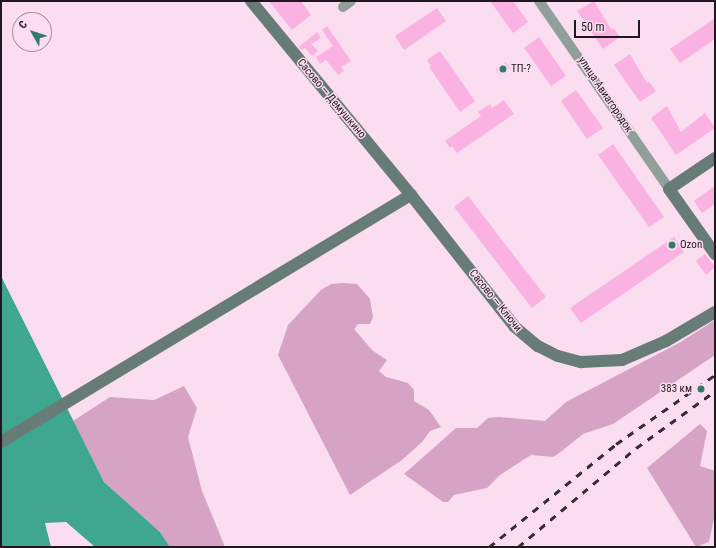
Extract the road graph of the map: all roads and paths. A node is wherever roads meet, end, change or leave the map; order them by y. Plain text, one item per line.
1 (251, 1) edge
2 (539, 1) edge
3 (715, 158) edge
4 (669, 189) junction
5 (411, 196) junction
6 (715, 254) edge
7 (715, 312) edge
8 (1, 442) edge

1 - 5 street, Сасово — Демушкино
2 - 4 street, улица Авиагородок
3 - 4 street
4 - 6 street, улица Авиагородок
5 - 7 street, Сасово — Ключи
5 - 8 street

